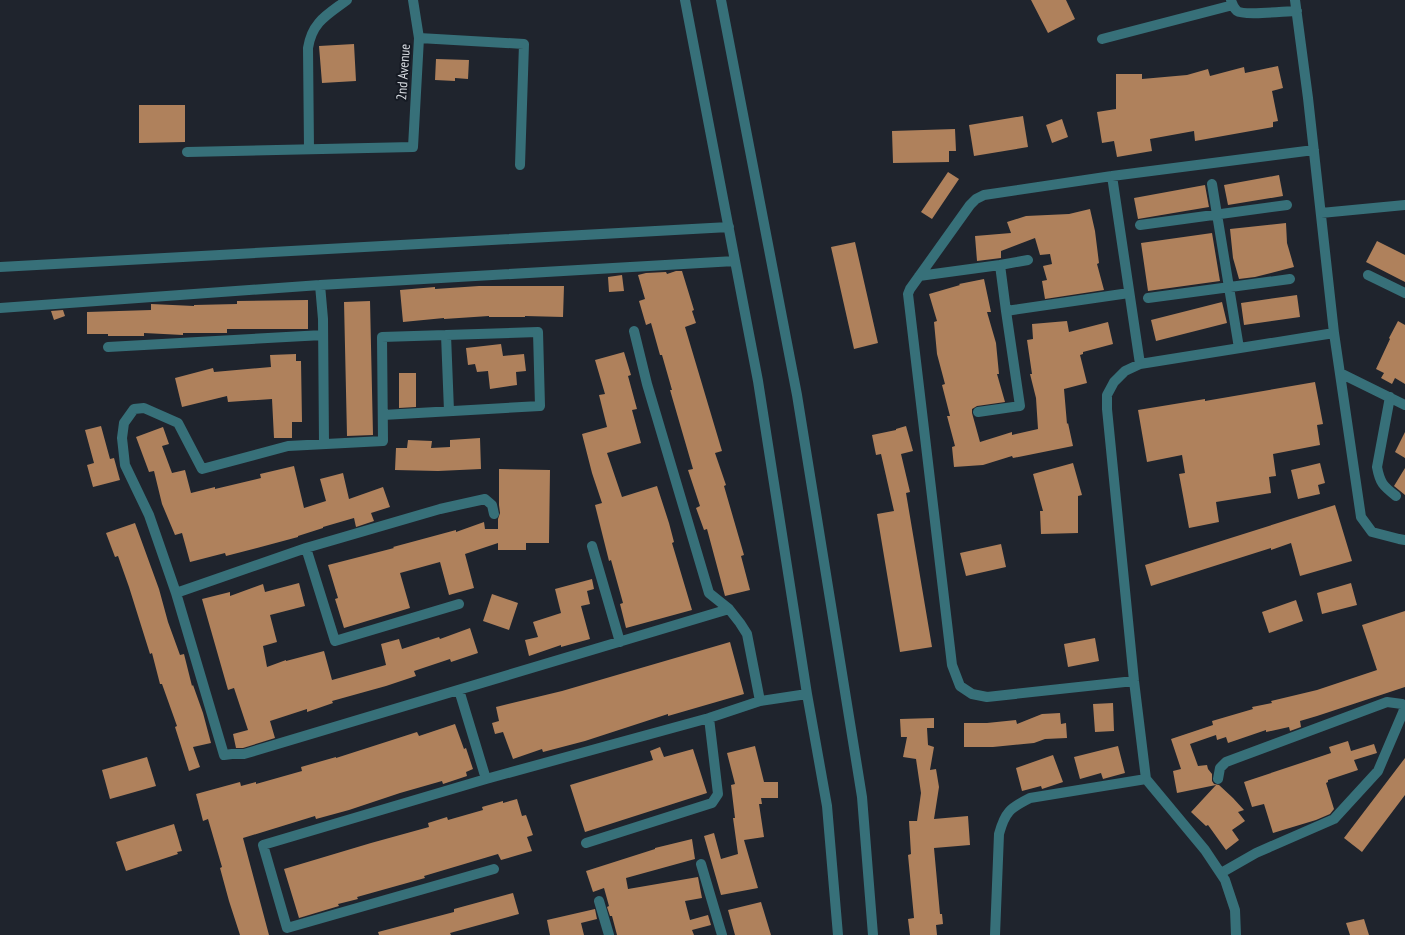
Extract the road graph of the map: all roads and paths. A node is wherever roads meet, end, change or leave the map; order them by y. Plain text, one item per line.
1 (347, 0) edge
2 (414, 0) edge
3 (685, 0) edge
4 (721, 0) edge
5 (1295, 0) edge
6 (1232, 3) edge
7 (1297, 11) junction
8 (419, 38) junction
9 (1102, 39) dead end
10 (309, 149) junction
11 (1314, 150) junction
12 (187, 152) dead end
13 (520, 165) dead end
14 (1112, 176) junction
15 (1212, 184) dead end
16 (1405, 205) edge
17 (1287, 206) dead end
18 (1321, 213) junction
19 (1217, 214) junction
20 (1140, 225) dead end
21 (729, 228) junction
22 (1028, 260) dead end
23 (736, 261) junction
24 (1000, 265) junction
25 (0, 267) edge
26 (1368, 275) dead end
27 (919, 276) junction
28 (1290, 279) dead end
29 (320, 285) junction
30 (1229, 287) junction
31 (1129, 293) junction
32 (1405, 293) edge
33 (1148, 298) dead end
34 (0, 308) edge
35 (1006, 311) junction
36 (634, 331) dead end
37 (1334, 333) junction
38 (323, 335) junction
39 (446, 335) junction
40 (108, 347) dead end
41 (1239, 348) junction
42 (1140, 364) junction
43 (1340, 372) junction
44 (1390, 397) junction
45 (1405, 405) edge
46 (449, 411) junction
47 (978, 412) dead end
48 (383, 415) junction
49 (324, 444) junction
50 (1396, 496) dead end
51 (494, 514) dead end
52 (1405, 540) edge
53 (592, 546) dead end
54 (306, 548) junction
55 (176, 593) junction
56 (459, 604) dead end
57 (729, 609) junction
58 (620, 642) junction
59 (1134, 681) junction
60 (459, 690) junction
61 (808, 694) junction
62 (760, 702) junction
63 (1403, 703) edge
64 (709, 718) junction
65 (1218, 778) dead end
66 (486, 779) junction
67 (1146, 779) junction
68 (586, 843) dead end
69 (701, 864) dead end
70 (494, 869) dead end
71 (1221, 873) junction
72 (599, 901) dead end
73 (609, 935) edge
74 (722, 935) edge
75 (838, 935) edge
76 (873, 935) edge
77 (994, 935) edge
78 (1236, 935) edge

1 - 10 street
2 - 8 street, 2nd Avenue
3 - 21 street
4 - 76 street
5 - 7 street
6 - 7 street
6 - 9 street
7 - 11 street
8 - 10 street, 2nd Avenue
8 - 13 street
10 - 12 street
11 - 14 street
11 - 18 street
14 - 27 street
14 - 31 street
15 - 19 street
16 - 18 street
17 - 19 street
18 - 37 street
19 - 20 street
19 - 30 street
21 - 23 street
21 - 25 street
22 - 24 street
23 - 29 street
23 - 61 street
24 - 27 street
24 - 35 street
26 - 32 street
27 - 59 street
28 - 30 street
29 - 34 street
29 - 38 street
30 - 33 street
30 - 41 street
31 - 35 street
31 - 42 street
35 - 47 street
36 - 57 street
37 - 41 street
37 - 43 street
38 - 40 street
38 - 49 street
39 - 46 street
39 - 46 street
39 - 48 street
41 - 42 street
42 - 59 street
43 - 44 street
43 - 52 street
44 - 45 street
44 - 50 street
46 - 48 street
48 - 49 street
49 - 55 street
51 - 54 street
53 - 58 street
54 - 55 street
54 - 56 street
55 - 60 street
57 - 58 street
57 - 62 street
58 - 60 street
59 - 67 street
60 - 66 street
61 - 62 street
61 - 75 street
62 - 64 street
63 - 65 street
63 - 71 street
64 - 66 street
64 - 68 street
66 - 70 street
67 - 71 street
67 - 77 street
69 - 74 street
71 - 78 street
72 - 73 street

